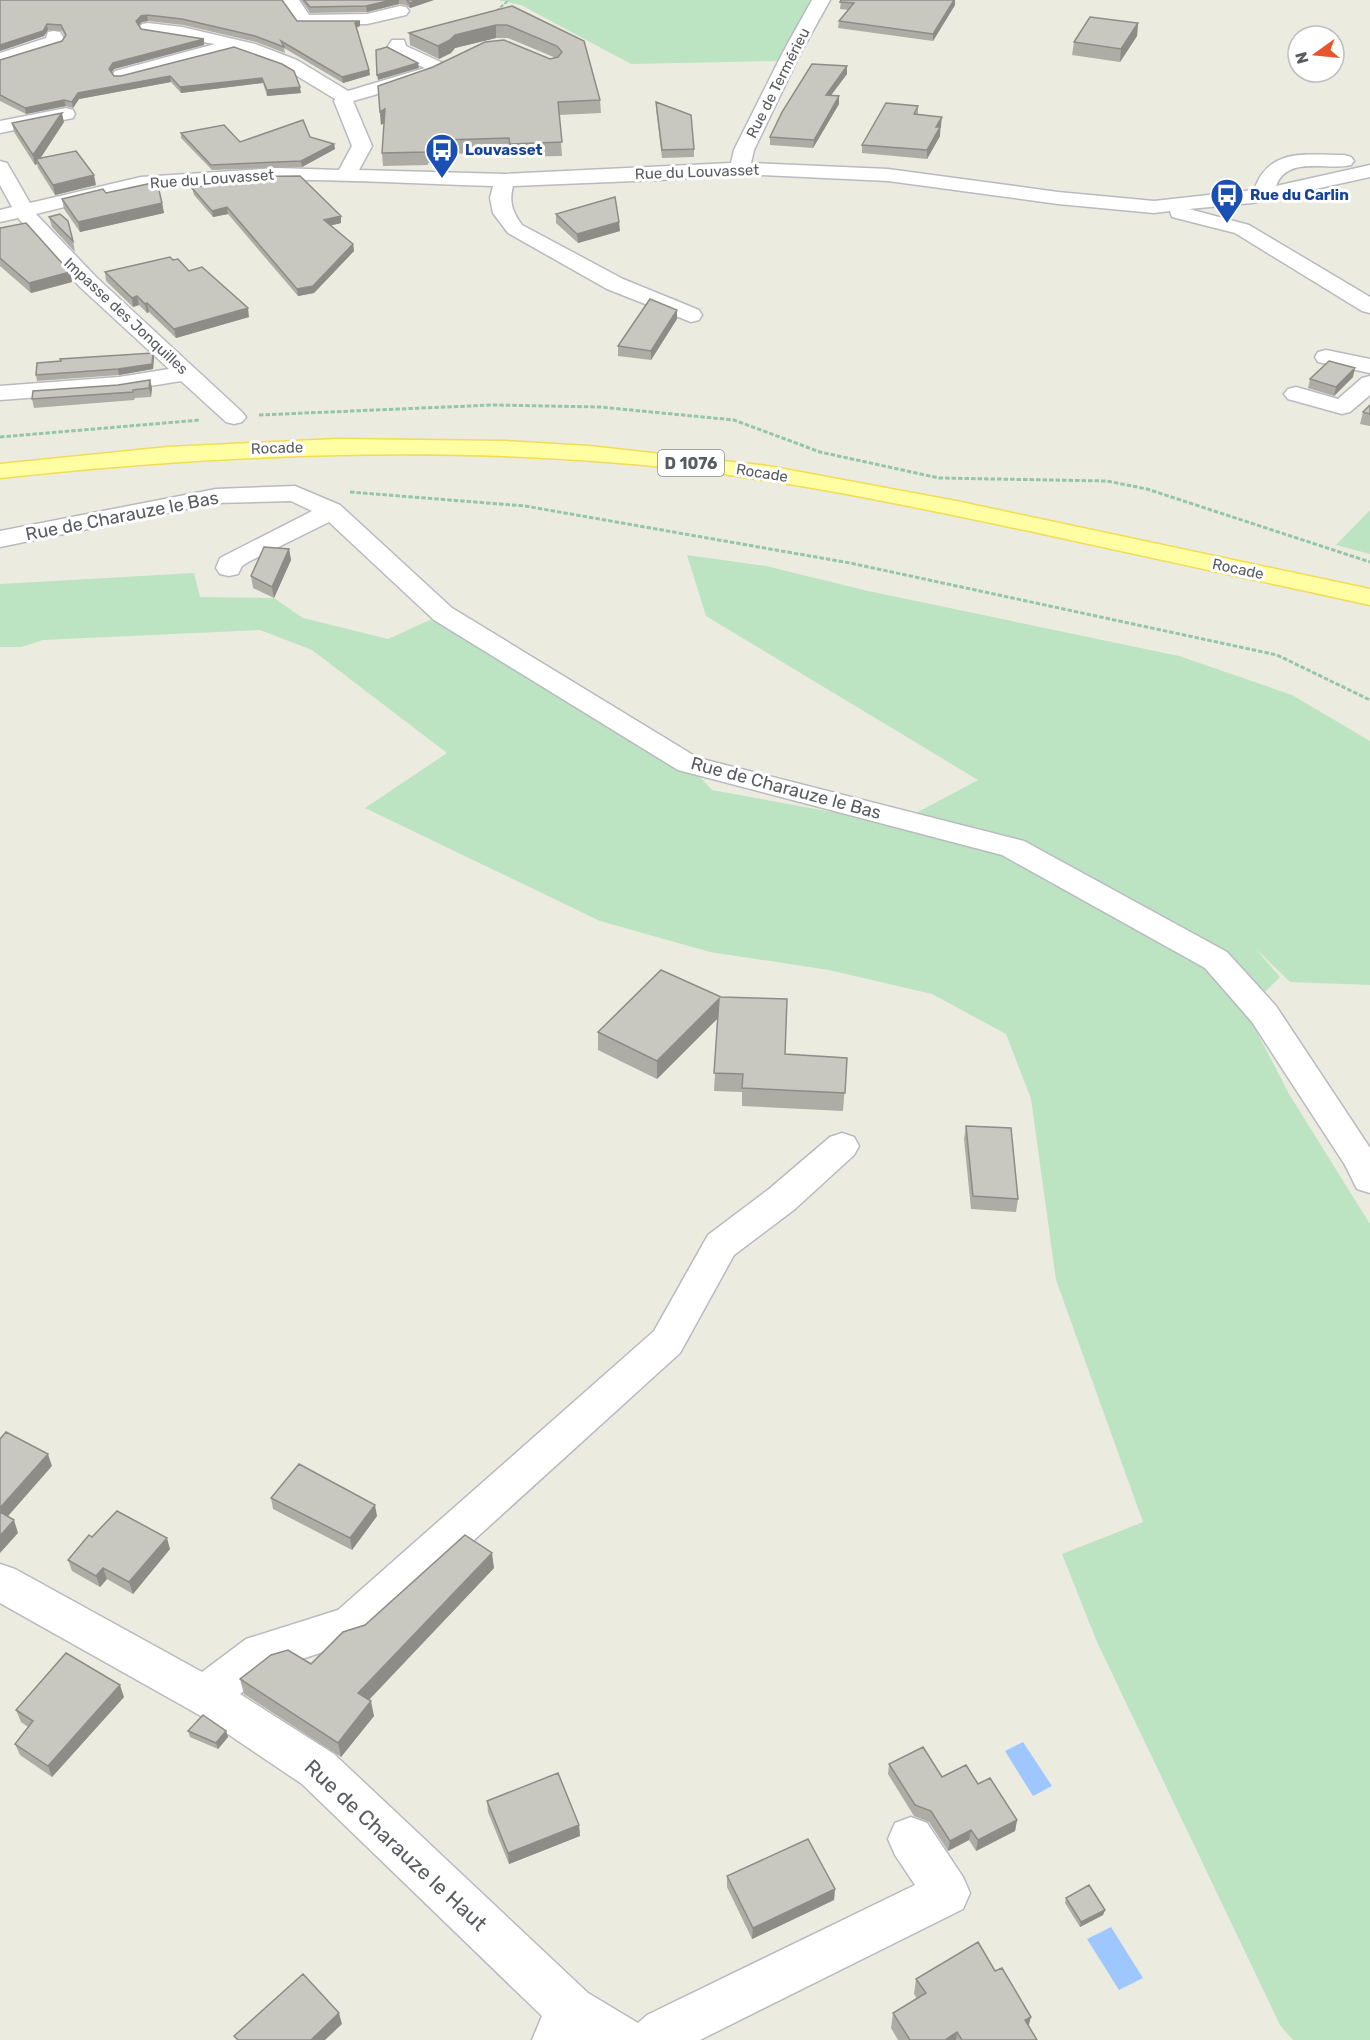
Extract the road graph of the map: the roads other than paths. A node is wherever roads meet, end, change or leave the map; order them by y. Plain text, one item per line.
1 (290, 0) edge
2 (821, 0) edge
3 (400, 11) dead end
4 (148, 28) edge
5 (54, 36) dead end
6 (235, 44) junction
7 (398, 44) dead end
8 (0, 59) edge
9 (458, 59) edge
10 (439, 68) junction
11 (121, 75) edge
12 (346, 97) junction
13 (66, 114) dead end
14 (0, 127) edge
15 (1370, 161) edge
16 (0, 167) edge
17 (740, 168) junction
18 (1370, 171) edge
19 (347, 174) junction
20 (505, 180) junction
21 (1258, 195) junction
22 (1154, 207) junction
23 (23, 210) junction
24 (0, 216) edge
25 (1242, 229) junction
26 (1370, 306) edge
27 (691, 315) dead end
28 (1326, 357) dead end
29 (1370, 366) edge
30 (188, 373) junction
31 (1370, 383) edge
32 (0, 393) edge
33 (1296, 394) dead end
34 (234, 417) dead end
35 (0, 471) edge
36 (339, 501) junction
37 (0, 539) edge
38 (229, 568) dead end
39 (1370, 597) edge
40 (842, 1146) dead end
41 (1370, 1180) edge
42 (0, 1582) edge
43 (203, 1696) junction
44 (911, 1839) dead end
45 (564, 2025) edge
46 (620, 2040) edge
47 (655, 2040) edge

1 - 3 street
2 - 17 street, Rue de Termérieu
4 - 6 street
5 - 8 street
6 - 11 street
6 - 12 street
7 - 10 street
9 - 10 street
10 - 12 street
12 - 19 street
13 - 14 street
15 - 21 street
16 - 23 street, Impasse des Jonquilles
17 - 20 street, Rue du Louvasset
17 - 22 street, Rue du Louvasset
18 - 21 street, Rue du Louvasset
19 - 20 street, Rue du Louvasset
19 - 23 street, Rue du Louvasset
20 - 27 street
21 - 22 street, Rue du Louvasset
21 - 25 street
22 - 25 street
23 - 24 street, Rue du Louvasset
23 - 30 street, Impasse des Jonquilles
25 - 26 street
28 - 29 street
30 - 32 street
30 - 34 street, Impasse des Jonquilles
31 - 33 street
35 - 39 main road, Rocade / D 1076
36 - 37 street, Rue de Charauze le Bas
36 - 38 street
36 - 41 street, Rue de Charauze le Bas
40 - 43 street
42 - 43 street, Rue de Charauze le Haut
43 - 45 street, Rue de Charauze le Haut
44 - 47 street
45 - 46 street, Rue de Charauze le Haut

